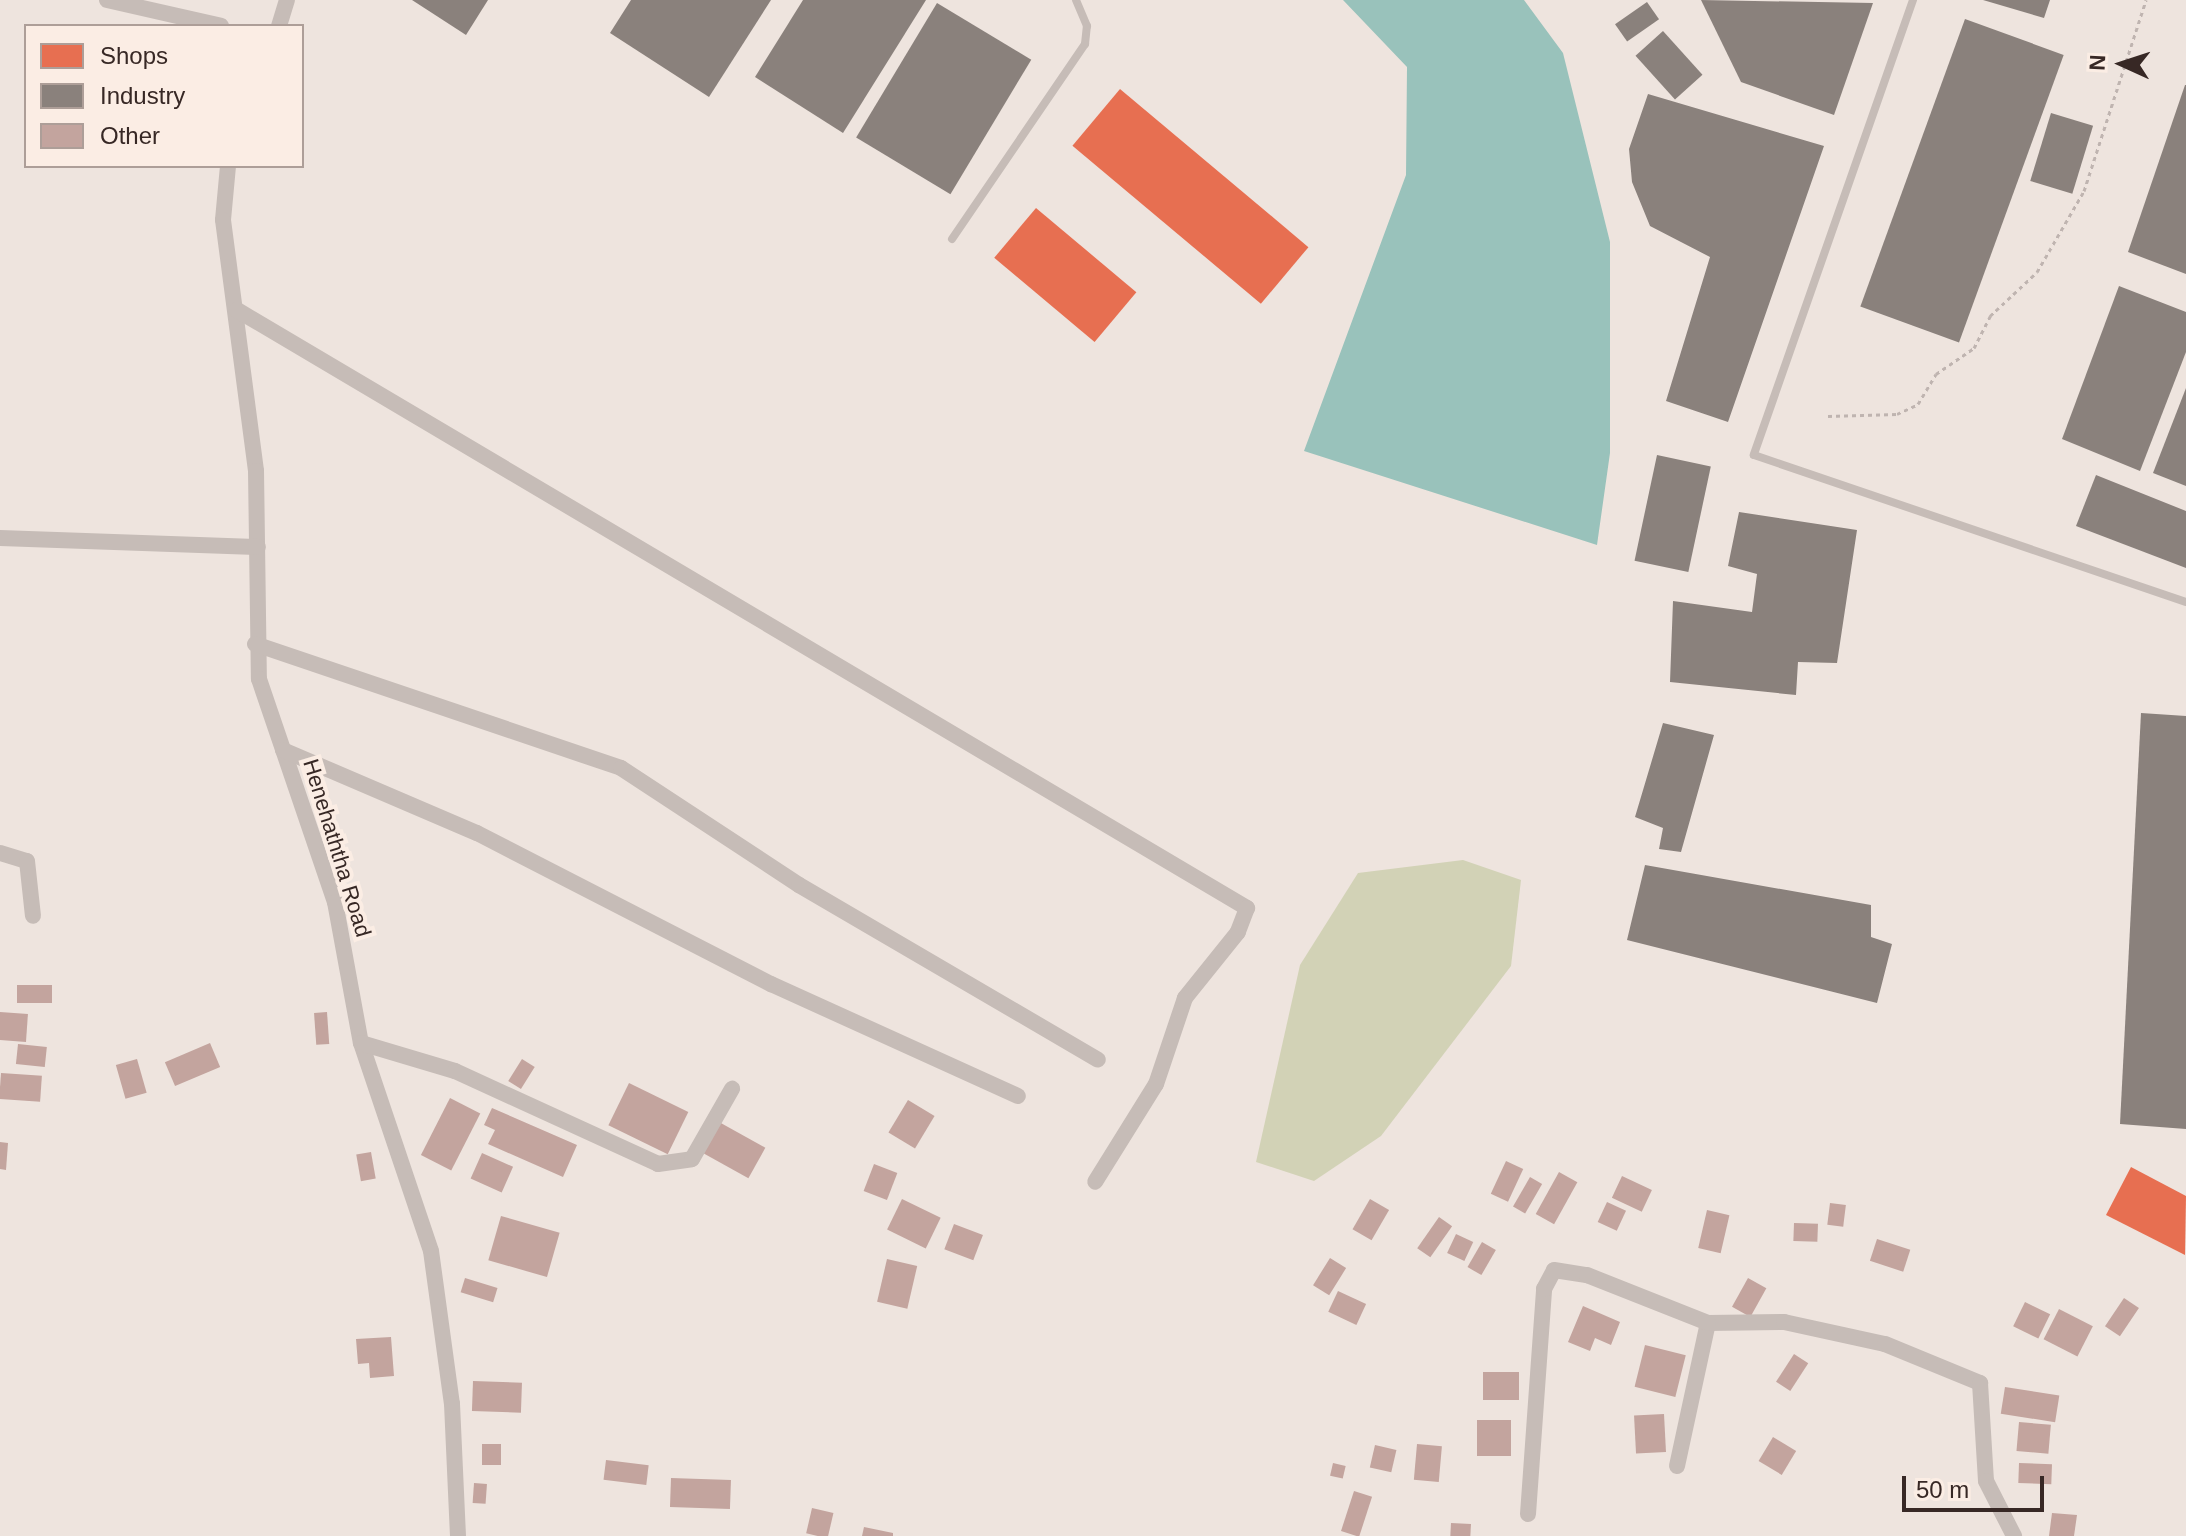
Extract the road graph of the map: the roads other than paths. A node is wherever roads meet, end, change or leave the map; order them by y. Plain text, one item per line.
1 (107, 0) edge
2 (287, 0) edge
3 (1076, 0) edge
4 (1913, 0) edge
5 (212, 24) edge
6 (280, 24) edge
7 (228, 168) edge
8 (952, 239) dead end
9 (237, 310) junction
10 (0, 538) edge
11 (258, 547) junction
12 (2186, 602) edge
13 (255, 644) junction
14 (283, 750) junction
15 (0, 853) edge
16 (33, 916) dead end
17 (361, 1043) junction
18 (1098, 1060) dead end
19 (732, 1089) dead end
20 (1018, 1096) dead end
21 (1095, 1182) dead end
22 (1708, 1323) junction
23 (1677, 1466) dead end
24 (1528, 1514) dead end
25 (458, 1536) edge
26 (2014, 1536) edge

1 - 5 street
2 - 6 street
3 - 8 lane
4 - 12 lane
7 - 9 street, Henehaththa Road
9 - 11 street, Henehaththa Road
9 - 21 street
10 - 11 street
11 - 13 street, Henehaththa Road
13 - 14 street, Henehaththa Road
13 - 18 street
14 - 17 street, Henehaththa Road
14 - 20 street
15 - 16 street
17 - 19 street
17 - 25 street, Henehaththa Road
22 - 23 street
22 - 24 street
22 - 26 street

